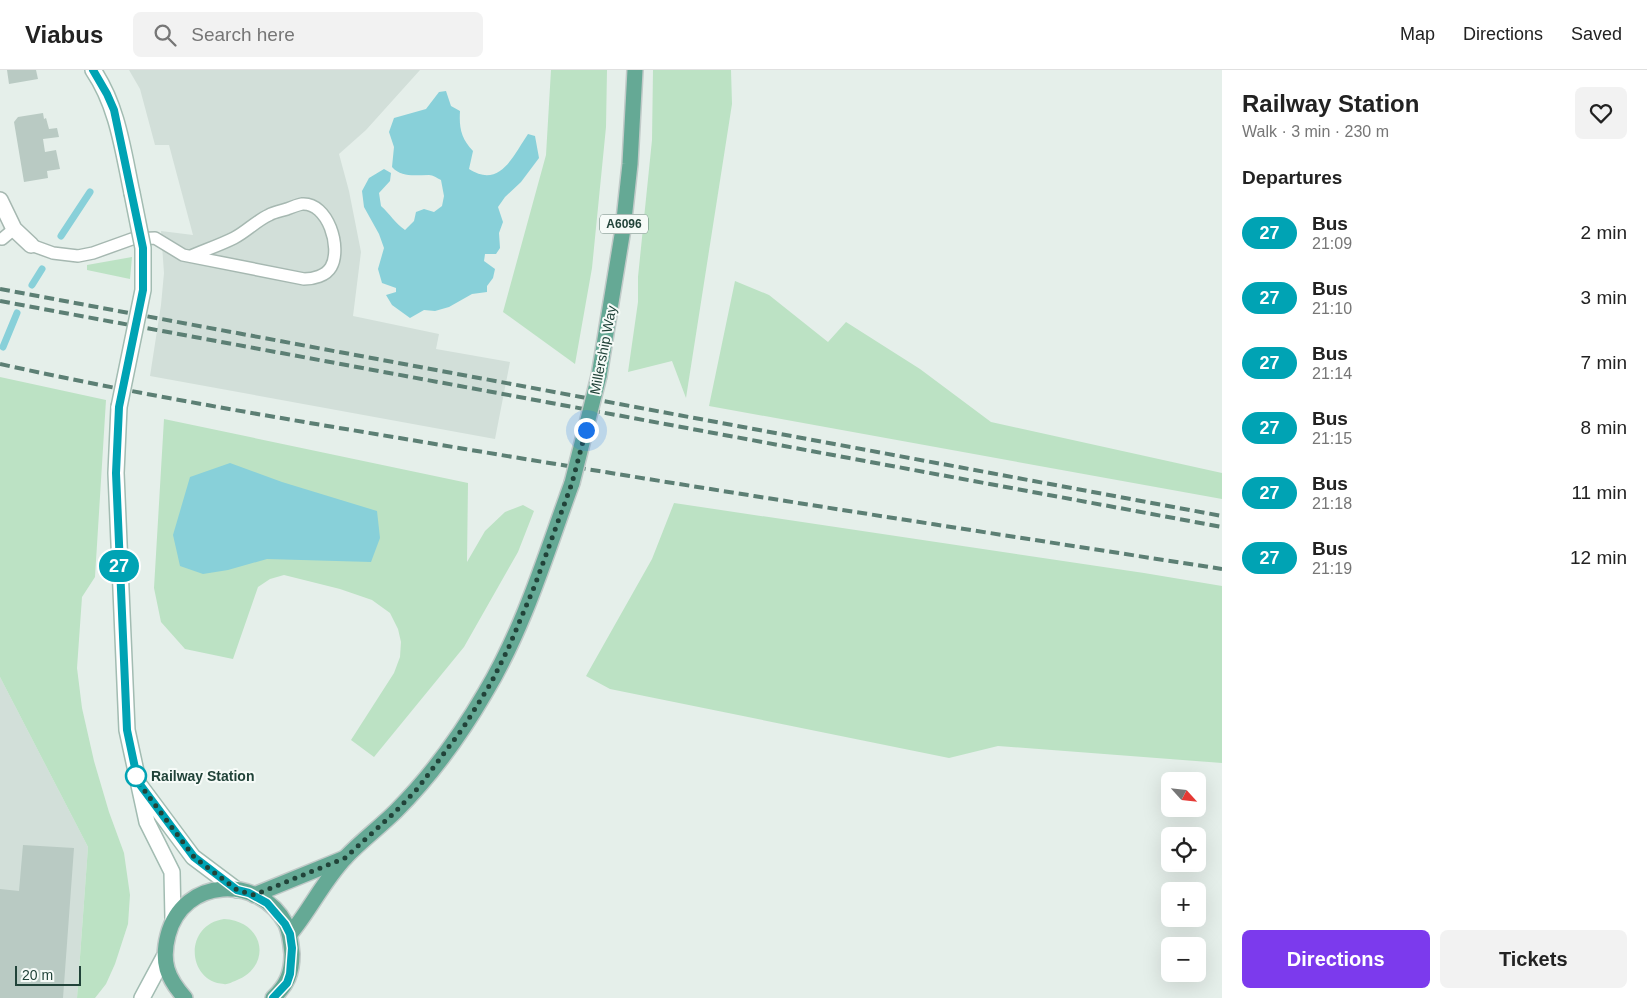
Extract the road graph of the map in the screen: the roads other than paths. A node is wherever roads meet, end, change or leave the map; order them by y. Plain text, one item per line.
1 (93, 70) edge
2 (635, 70) edge
3 (0, 200) edge
4 (14, 229) junction
5 (2, 239) dead end
6 (31, 245) joint
7 (191, 256) junction
8 (138, 782) junction
9 (345, 858) junction
10 (237, 890) junction
11 (254, 895) junction
12 (173, 920) junction
13 (290, 934) junction
14 (164, 956) junction
15 (286, 990) edge
16 (142, 998) edge
17 (185, 998) edge
18 (273, 998) edge

1 - 8 street, bridge
2 - 9 main road, Millership Way / A6096, bridge
3 - 4 street
4 - 5 lane
4 - 6 street
6 - 7 lane
7 - 7 lane
8 - 10 street
8 - 12 street
9 - 11 main road, Millership Way / A6096
9 - 13 main road, Millership Way / A6096
10 - 11 main road
10 - 12 main road
11 - 13 main road
12 - 14 main road
13 - 15 main road
14 - 16 street
14 - 17 main road
15 - 18 main road

